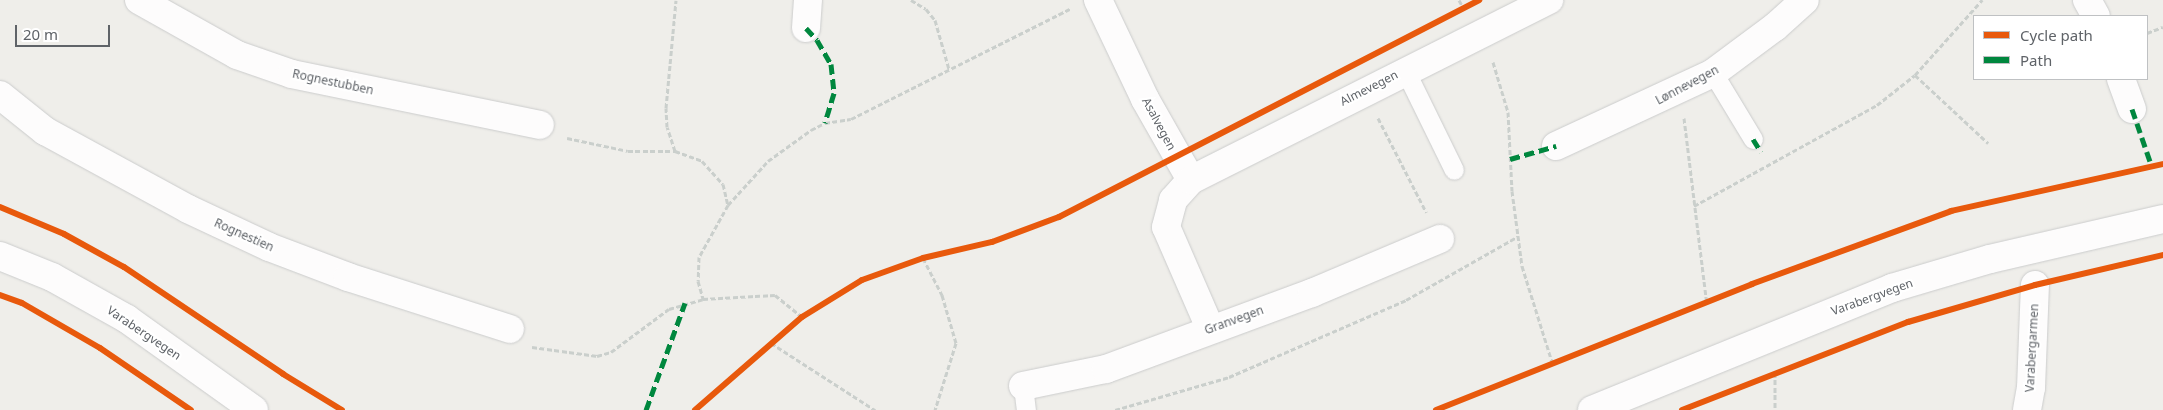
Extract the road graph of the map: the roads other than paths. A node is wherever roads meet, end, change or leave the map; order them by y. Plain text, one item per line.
1 (140, 0) edge
2 (808, 0) edge
3 (1549, 0) edge
4 (1805, 0) edge
5 (2087, 0) edge
6 (1086, 3) edge
7 (2095, 15) edge
8 (806, 28) dead end
9 (1405, 70) junction
10 (1713, 73) junction
11 (2121, 80) edge
12 (0, 95) edge
13 (2132, 109) dead end
14 (540, 125) road end
15 (1753, 139) dead end
16 (1556, 146) dead end
17 (1454, 170) dead end
18 (1190, 180) junction
19 (2163, 219) edge
20 (1440, 239) road end
21 (0, 256) edge
22 (2035, 285) dead end
23 (510, 328) road end
24 (1210, 328) junction
25 (1024, 398) edge
26 (254, 410) edge
27 (1592, 410) edge
28 (2027, 410) edge

1 - 14 street, Rognestubben
2 - 8 street
3 - 9 street, Almevegen
4 - 10 street, Lønnevegen
5 - 7 street
6 - 18 street, Asalvegen
9 - 17 lane
9 - 18 street, Almevegen
10 - 15 lane
10 - 16 street, Lønnevegen
11 - 13 street
12 - 23 street, Rognestien
18 - 24 street
19 - 27 street, Varabergvegen
20 - 24 street, Granvegen
21 - 26 street, Varabergvegen
22 - 28 street, Varabergarmen
24 - 25 street, Granvegen

